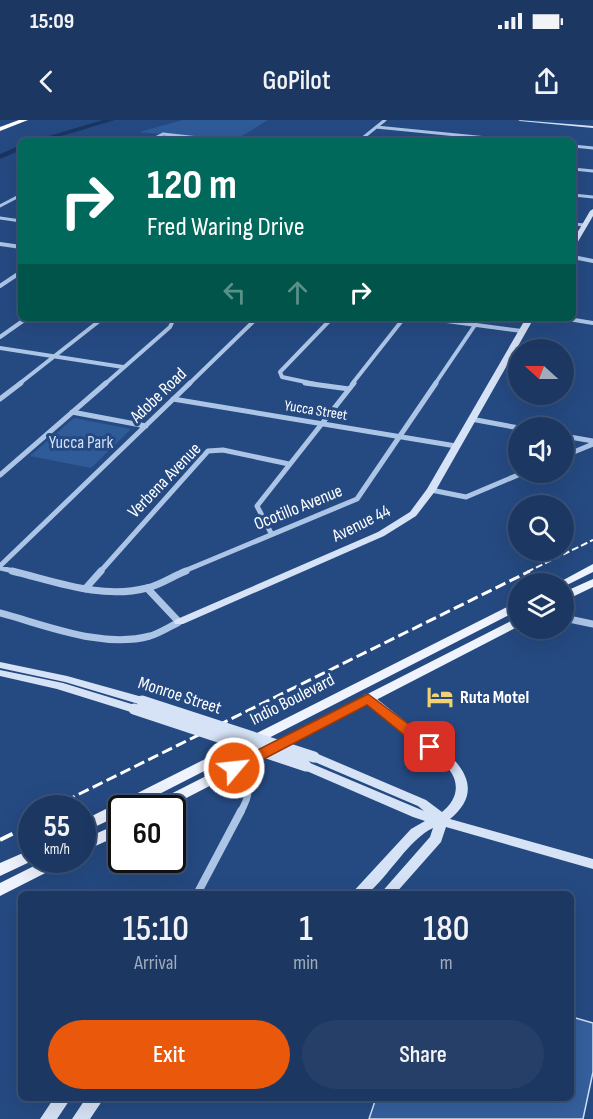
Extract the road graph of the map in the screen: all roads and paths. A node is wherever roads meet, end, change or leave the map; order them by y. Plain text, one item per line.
1 (16, 120) edge
2 (25, 120) edge
3 (385, 120) edge
4 (520, 120) edge
5 (376, 127) junction
6 (593, 127) edge
7 (0, 128) edge
8 (153, 138) edge
9 (188, 138) edge
10 (363, 138) edge
11 (488, 138) edge
12 (576, 146) edge
13 (593, 148) edge
14 (576, 169) edge
15 (593, 171) edge
16 (576, 195) edge
17 (18, 197) edge
18 (593, 197) edge
19 (0, 206) edge
20 (593, 211) edge
21 (0, 218) edge
22 (18, 221) edge
23 (576, 224) edge
24 (585, 225) junction
25 (576, 240) edge
26 (0, 244) edge
27 (18, 247) edge
28 (576, 258) edge
29 (593, 261) edge
30 (18, 274) edge
31 (0, 286) edge
32 (576, 320) edge
33 (23, 321) edge
34 (99, 321) edge
35 (173, 321) edge
36 (253, 321) edge
37 (329, 321) edge
38 (402, 321) edge
39 (446, 321) edge
40 (528, 321) edge
41 (593, 322) edge
42 (475, 325) junction
43 (522, 331) junction
44 (0, 337) edge
45 (0, 348) edge
46 (54, 356) junction
47 (123, 368) junction
48 (350, 388) junction
49 (0, 399) edge
50 (173, 399) junction
51 (72, 412) junction
52 (471, 419) junction
53 (322, 423) junction
54 (146, 426) junction
55 (508, 426) edge
56 (401, 436) junction
57 (574, 438) edge
58 (593, 443) edge
59 (456, 446) junction
60 (574, 452) edge
61 (289, 464) junction
62 (0, 475) edge
63 (508, 479) edge
64 (431, 490) junction
65 (271, 533) junction
66 (0, 567) edge
67 (589, 569) edge
68 (574, 577) edge
69 (593, 582) edge
70 (574, 583) edge
71 (147, 588) junction
72 (85, 589) junction
73 (574, 592) edge
74 (0, 613) edge
75 (508, 613) edge
76 (574, 620) edge
77 (179, 622) junction
78 (593, 624) edge
79 (508, 627) edge
80 (429, 651) junction
81 (0, 665) edge
82 (0, 673) edge
83 (368, 698) junction
84 (334, 700) junction
85 (138, 705) junction
86 (290, 739) junction
87 (234, 768) junction
88 (181, 795) edge
89 (441, 819) junction
90 (96, 821) edge
91 (18, 861) edge
92 (593, 864) edge
93 (0, 870) edge
94 (33, 873) edge
95 (0, 890) edge
96 (199, 891) edge
97 (361, 891) edge
98 (390, 891) edge
99 (61, 1101) edge
100 (94, 1101) edge
101 (48, 1119) edge
102 (80, 1119) edge

1 - 7 highway
2 - 7 highway
3 - 5 street
4 - 6 main road
5 - 10 street
5 - 11 street
8 - 9 street
12 - 13 street
14 - 15 street
16 - 18 street
17 - 19 street
20 - 24 main road
21 - 22 street
23 - 24 street
24 - 25 main road
26 - 27 street
28 - 29 street
30 - 31 street
32 - 41 street
33 - 44 street
34 - 46 street
35 - 47 street
36 - 50 street, Adobe Road
37 - 48 street
38 - 48 street
39 - 42 street
40 - 43 main road, Avenue 44
42 - 43 street
42 - 56 street, Ocotillo Avenue
43 - 52 main road, Avenue 44
45 - 46 street
46 - 47 street
46 - 49 street
47 - 51 street
48 - 53 street
50 - 53 street, Yucca Street
50 - 54 street, Adobe Road
51 - 54 street
51 - 62 street
52 - 55 street
52 - 59 main road, Avenue 44
53 - 56 street, Yucca Street
53 - 61 street
54 - 66 street, Adobe Road
56 - 59 street, Yucca Street
56 - 65 street, Ocotillo Avenue
57 - 58 street
58 - 60 street
59 - 64 main road, Avenue 44
61 - 65 street
61 - 72 street, Verbena Avenue
63 - 64 street
64 - 77 main road, Avenue 44
65 - 71 street, Ocotillo Avenue
66 - 72 street, Ocotillo Avenue
67 - 68 main road
67 - 70 main road
69 - 73 main road
71 - 72 street, Ocotillo Avenue
71 - 77 street
74 - 77 street
75 - 80 main road, Indio Boulevard
76 - 78 street
79 - 83 main road, Indio Boulevard
80 - 83 main road
80 - 84 main road, Indio Boulevard
81 - 85 main road, Monroe Street
82 - 85 main road, Monroe Street
83 - 84 main road
83 - 86 main road, Indio Boulevard
83 - 89 main road
84 - 86 main road
84 - 90 main road, Indio Boulevard
85 - 89 main road, Monroe Street, bridge
86 - 87 main road, Indio Boulevard
87 - 88 main road, Indio Boulevard
87 - 96 street
89 - 92 main road, Monroe Street
89 - 97 main road
89 - 98 main road
91 - 93 main road
94 - 95 main road
99 - 101 main road
100 - 102 main road

